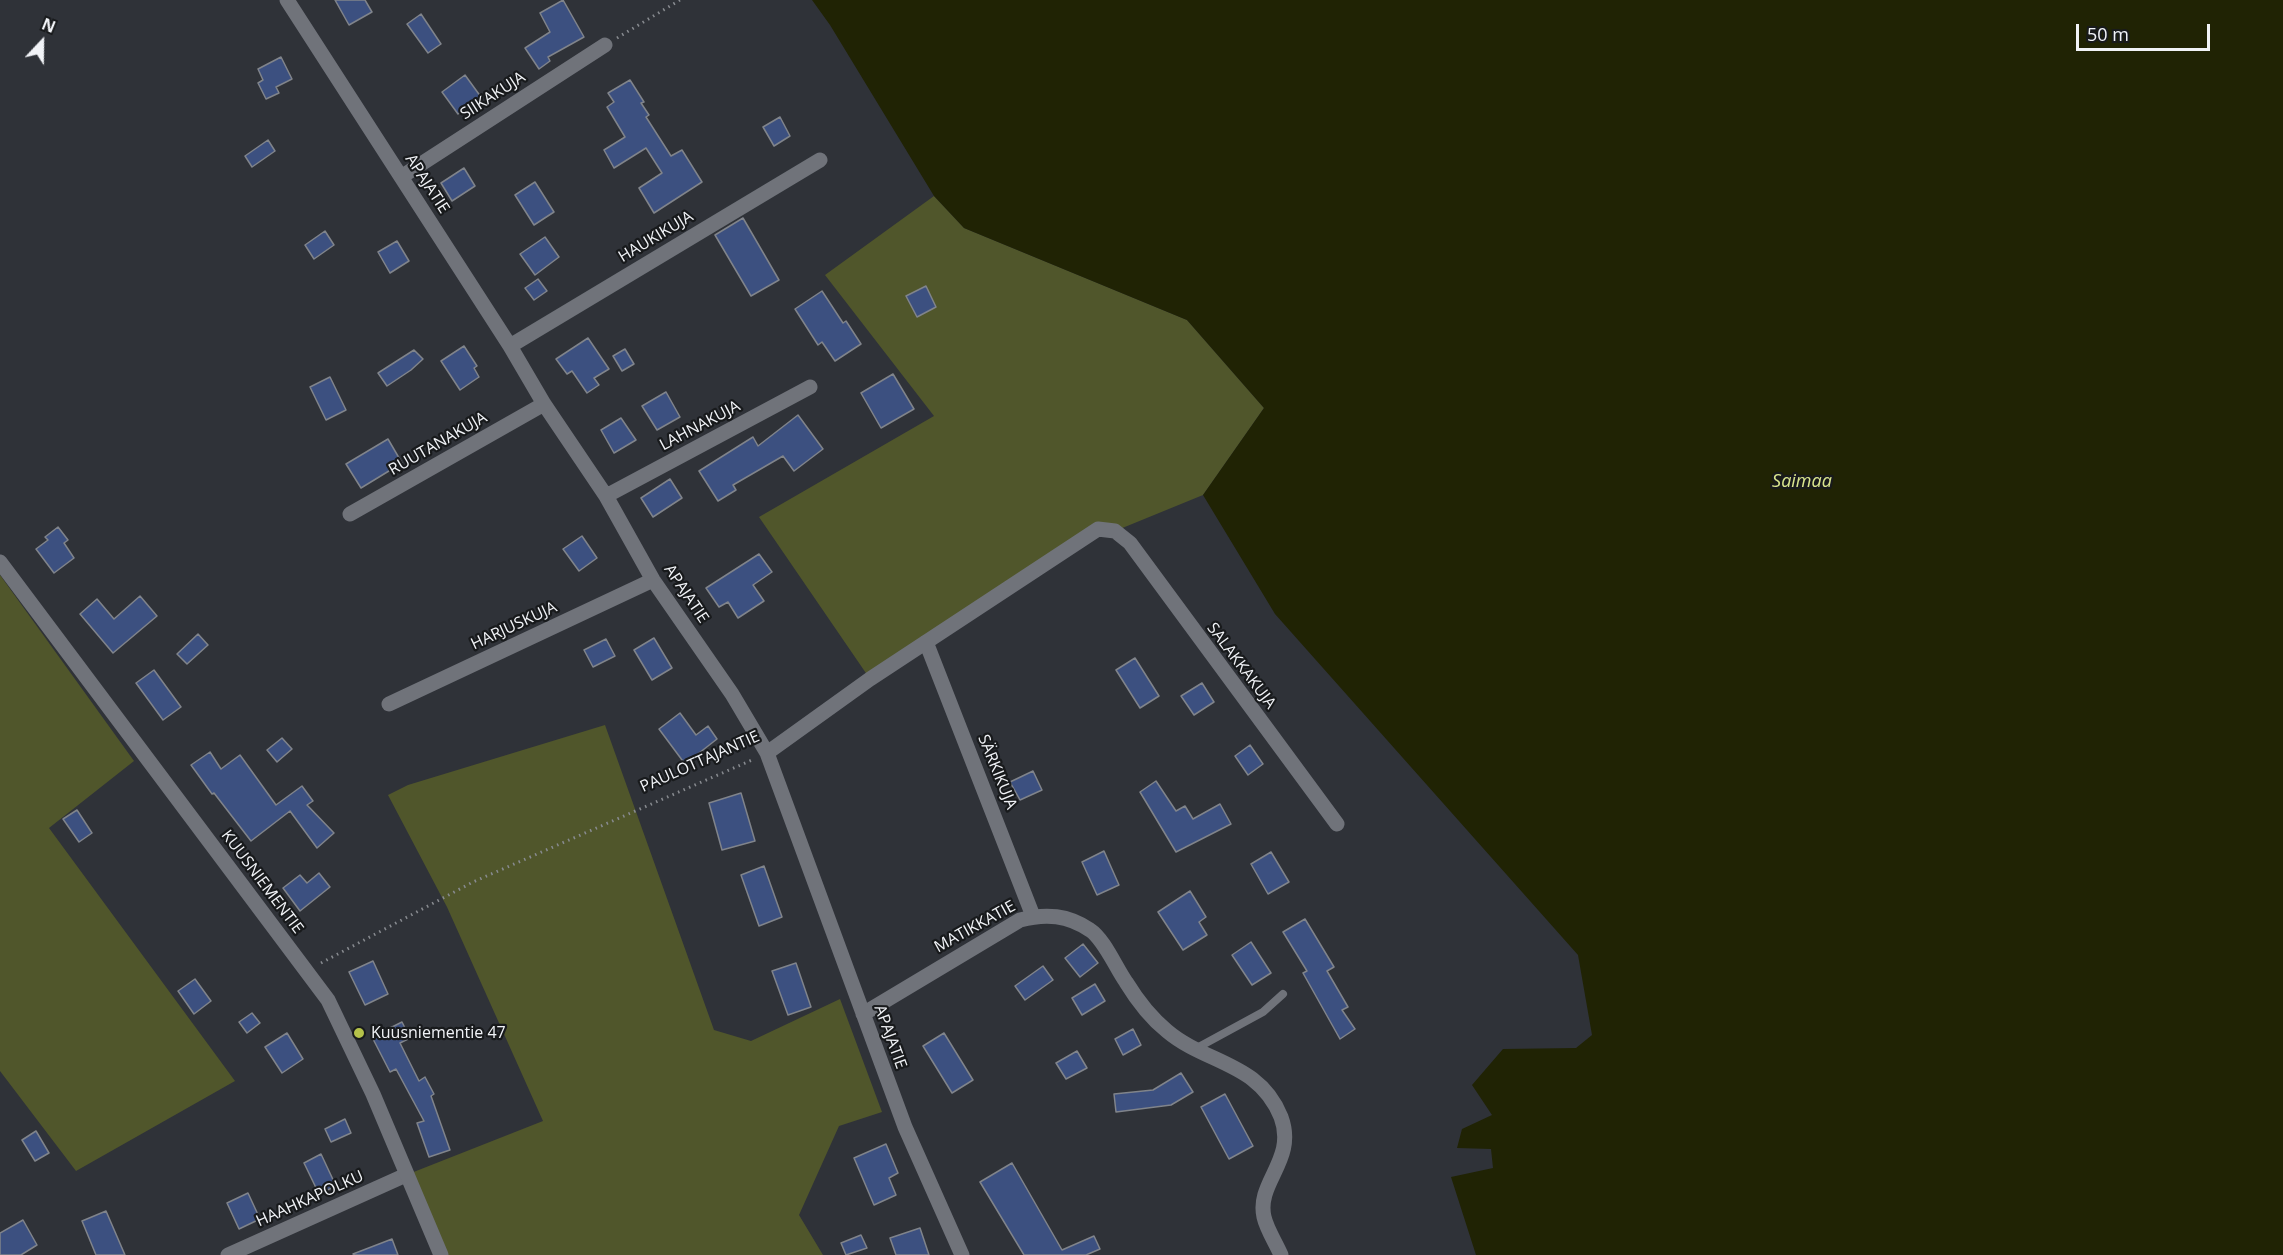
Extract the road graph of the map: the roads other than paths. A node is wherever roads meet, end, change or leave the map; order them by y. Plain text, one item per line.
1 (287, 0) edge
2 (605, 45) road end
3 (820, 160) dead end
4 (401, 177) junction
5 (510, 346) junction
6 (810, 387) dead end
7 (544, 404) junction
8 (606, 496) junction
9 (350, 514) dead end
10 (1115, 531) joint
11 (0, 562) edge
12 (653, 580) junction
13 (926, 642) junction
14 (389, 704) dead end
15 (767, 753) junction
16 (1337, 824) dead end
17 (1033, 916) junction
18 (1283, 994) dead end
19 (862, 1014) junction
20 (1194, 1049) junction
21 (406, 1175) junction
22 (228, 1255) edge
23 (441, 1255) edge
24 (962, 1255) edge
25 (1281, 1255) edge

1 - 4 street, APAJATIE
2 - 4 street, SIIKAKUJA
3 - 5 street, HAUKIKUJA
4 - 5 street, APAJATIE
5 - 7 street, APAJATIE
6 - 8 street, LAHNAKUJA
7 - 8 street, APAJATIE
7 - 9 street, RUUTANAKUJA
8 - 12 street, APAJATIE
10 - 13 street, PAULOTTAJANTIE
10 - 16 street, SALAKKAKUJA
11 - 21 street, KUUSNIEMENTIE
12 - 14 street, HARJUSKUJA
12 - 15 street, APAJATIE
13 - 15 street, PAULOTTAJANTIE
13 - 17 street, SÄRKIKUJA
15 - 19 street, APAJATIE
17 - 19 street, MATIKKATIE
17 - 20 street, MATIKKATIE
18 - 20 lane
19 - 24 street, APAJATIE
20 - 25 street, MATIKKATIE
21 - 22 street, HAAHKAPOLKU
21 - 23 street, KUUSNIEMENTIE

